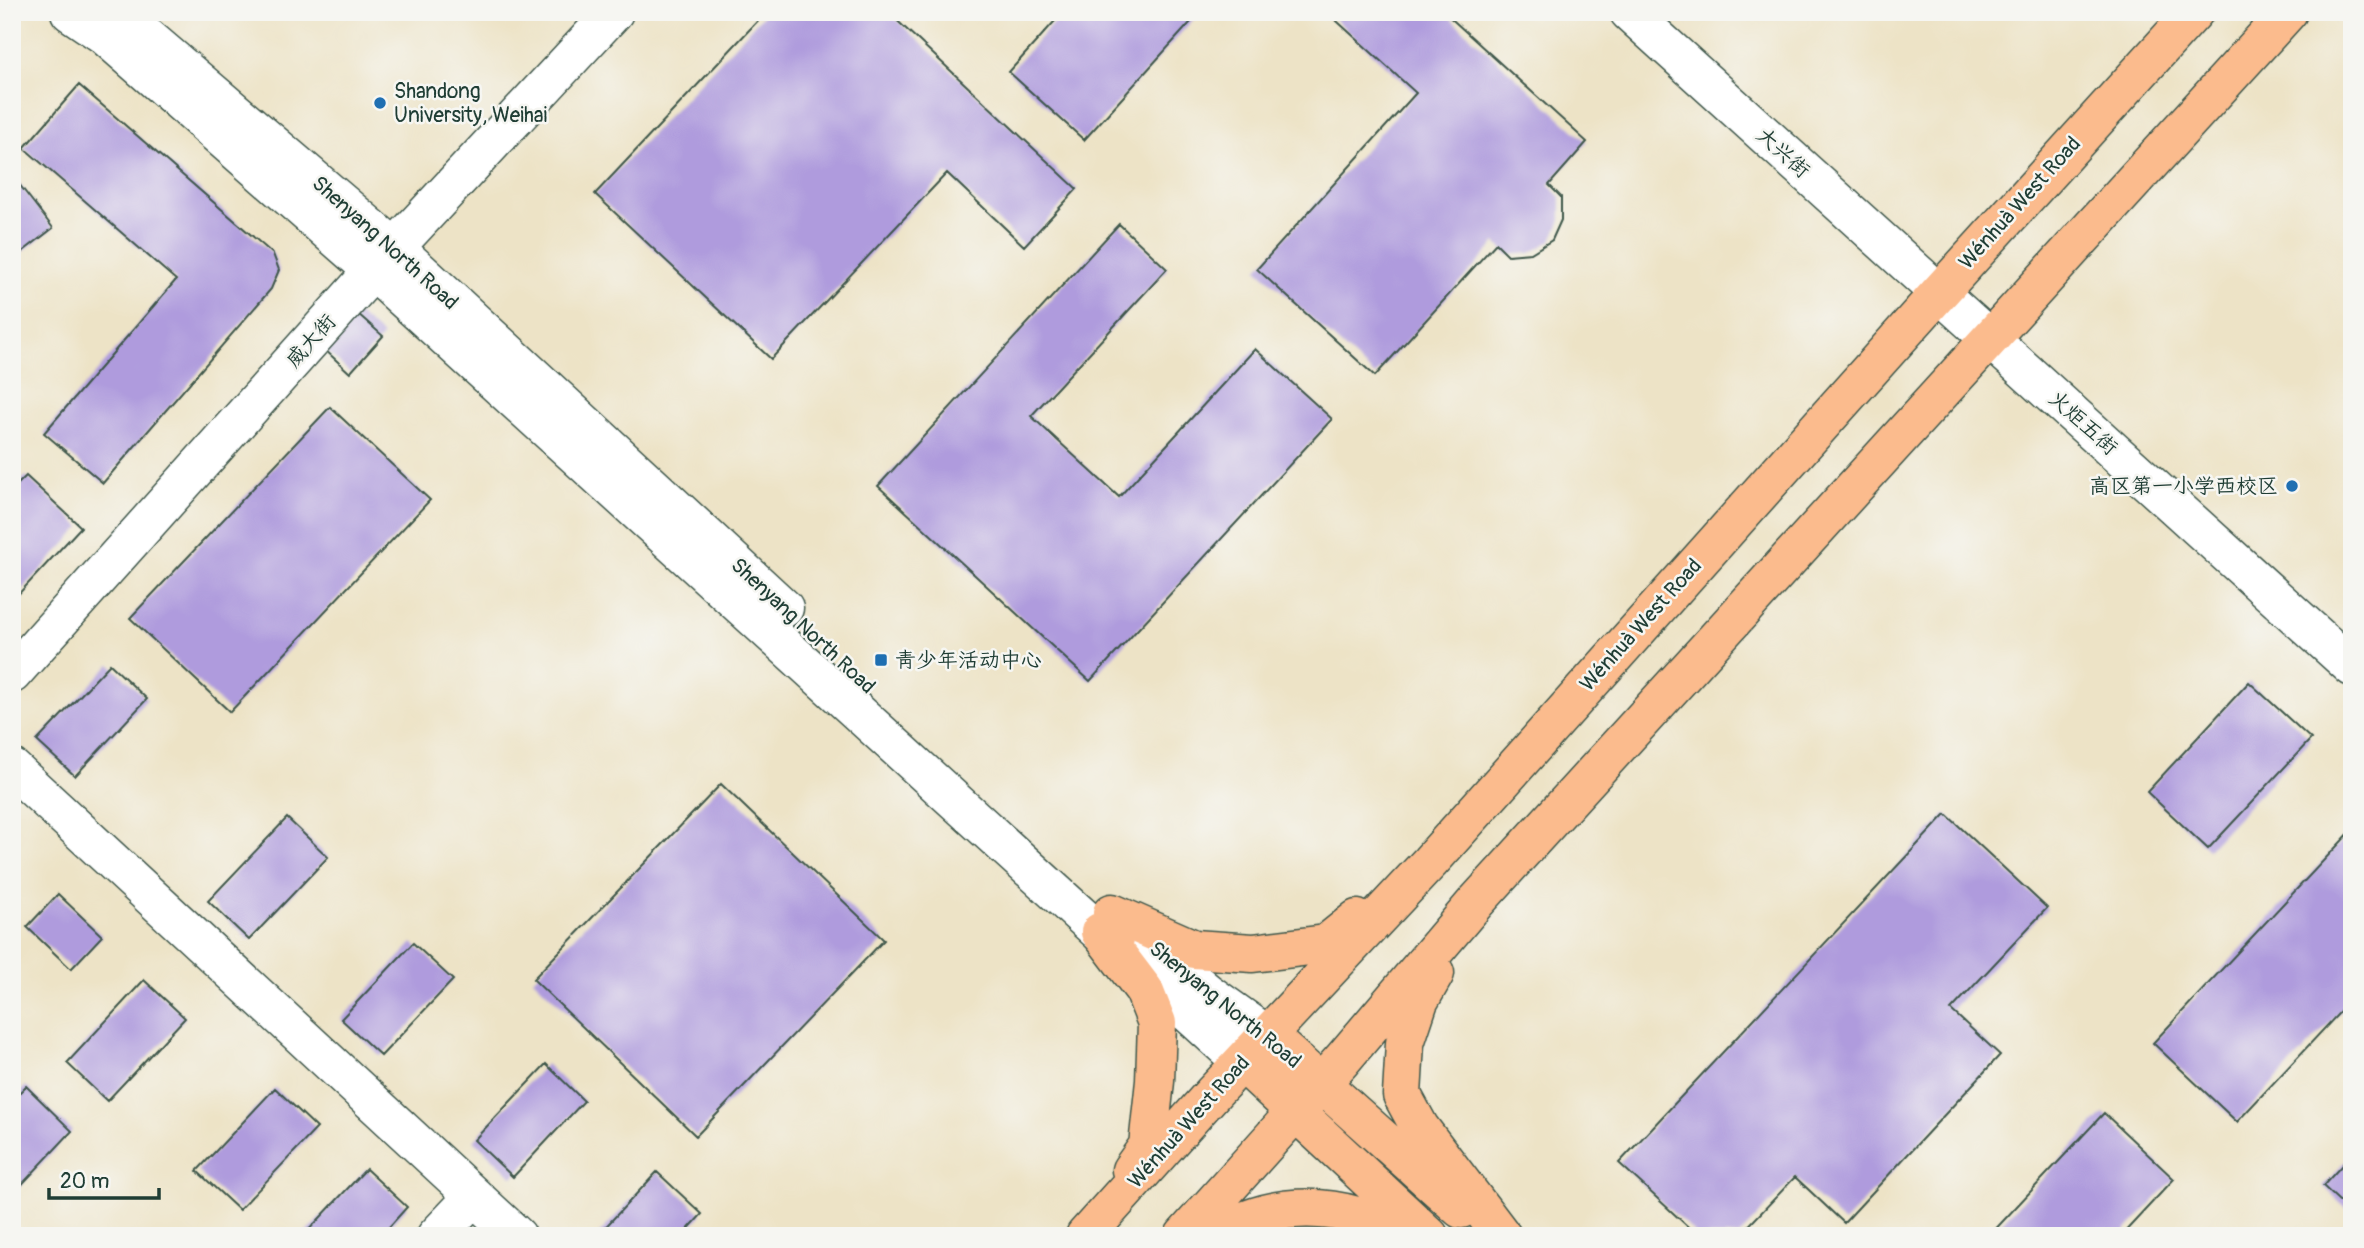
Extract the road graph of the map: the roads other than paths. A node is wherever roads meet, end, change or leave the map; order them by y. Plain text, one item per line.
1 (70, 12) edge
2 (118, 12) edge
3 (614, 12) edge
4 (1629, 12) edge
5 (2194, 12) edge
6 (2288, 12) edge
7 (384, 260) junction
8 (1937, 294) junction
9 (1991, 339) junction
10 (2352, 667) edge
11 (12, 674) edge
12 (12, 768) edge
13 (1430, 862) junction
14 (1476, 902) junction
15 (1106, 923) junction
16 (1255, 1049) junction
17 (1308, 1097) junction
18 (474, 1196) junction
19 (436, 1236) edge
20 (517, 1236) edge
21 (1085, 1236) edge
22 (1184, 1236) edge
23 (1217, 1236) edge
24 (1399, 1236) edge
25 (1429, 1236) edge
26 (1491, 1236) edge
27 (1502, 1236) edge

1 - 7 street, Shenyang North Road
2 - 7 street, Shenyang North Road
3 - 7 street, 威大街
4 - 8 street, 大兴街
5 - 8 main road, Wénhuà West Road
6 - 9 main road
7 - 11 street, 威大街
7 - 15 street, Shenyang North Road
8 - 9 street, 火炬五街
8 - 13 main road, Wénhuà West Road
9 - 10 street, 火炬五街
9 - 14 main road
12 - 18 street
13 - 15 main road
13 - 16 main road, Wénhuà West Road
14 - 17 main road
14 - 27 main road
15 - 16 street, Shenyang North Road
15 - 21 main road
16 - 17 main road, Shenyang North Road
16 - 21 main road, Wénhuà West Road
17 - 22 main road
17 - 25 main road, Shenyang North Road
17 - 26 main road, Shenyang North Road
18 - 19 street
18 - 20 street
23 - 24 main road

